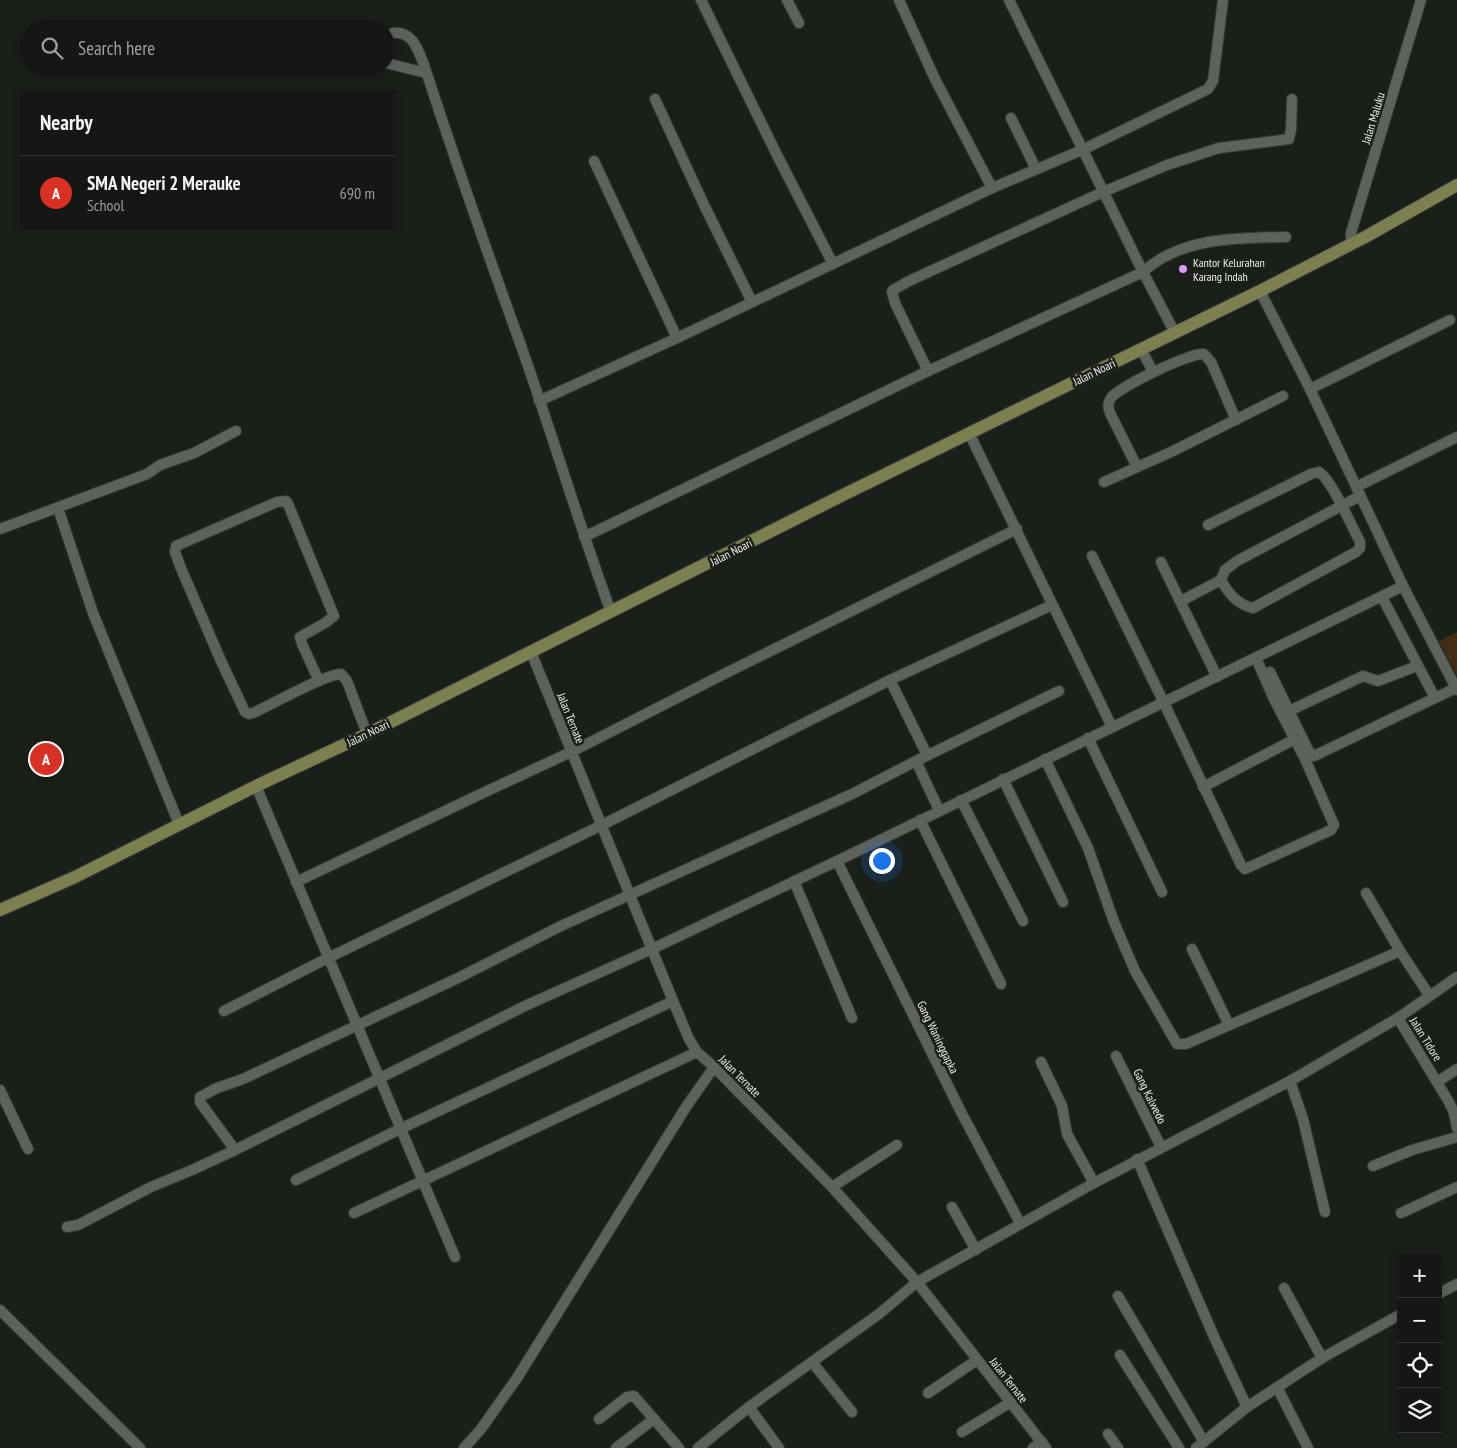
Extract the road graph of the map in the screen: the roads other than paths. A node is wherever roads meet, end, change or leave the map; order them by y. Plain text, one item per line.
1 (701, 0) edge
2 (787, 0) edge
3 (898, 0) edge
4 (1009, 0) edge
5 (1223, 0) edge
6 (1421, 0) edge
7 (799, 22) dead end
8 (395, 33) edge
9 (395, 66) edge
10 (426, 73) junction
11 (655, 99) dead end
12 (1292, 99) dead end
13 (1011, 118) dead end
14 (1082, 150) junction
15 (594, 161) dead end
16 (1036, 169) junction
17 (1457, 185) edge
18 (992, 188) junction
19 (1103, 192) junction
20 (1286, 237) dead end
21 (1351, 244) junction
22 (833, 264) junction
23 (1143, 272) junction
24 (1260, 291) junction
25 (752, 302) junction
26 (1450, 320) dead end
27 (1175, 332) junction
28 (677, 338) junction
29 (1141, 349) junction
30 (928, 371) junction
31 (1153, 372) junction
32 (1310, 389) junction
33 (1283, 396) dead end
34 (539, 401) junction
35 (1236, 420) junction
36 (236, 431) dead end
37 (969, 433) junction
38 (1457, 437) edge
39 (1136, 467) junction
40 (1104, 482) dead end
41 (1358, 492) junction
42 (1341, 505) junction
43 (58, 508) junction
44 (1208, 526) dead end
45 (0, 529) edge
46 (1017, 529) junction
47 (584, 537) junction
48 (1092, 556) dead end
49 (1161, 562) dead end
50 (1221, 580) junction
51 (1404, 586) junction
52 (1382, 597) junction
53 (1181, 601) junction
54 (1052, 605) junction
55 (611, 612) junction
56 (531, 652) junction
57 (1259, 657) junction
58 (1417, 666) junction
59 (1217, 676) junction
60 (890, 680) junction
61 (319, 681) junction
62 (1455, 689) edge
63 (1059, 691) dead end
64 (1437, 696) junction
65 (1164, 703) junction
66 (1288, 711) junction
67 (1112, 727) junction
68 (367, 734) junction
69 (1088, 738) junction
70 (1295, 739) junction
71 (571, 752) junction
72 (927, 755) junction
73 (1046, 759) junction
74 (916, 760) junction
75 (1003, 779) junction
76 (256, 786) junction
77 (1202, 787) junction
78 (961, 800) junction
79 (939, 810) junction
80 (920, 820) junction
81 (179, 824) junction
82 (602, 825) junction
83 (837, 861) junction
84 (794, 881) junction
85 (296, 882) junction
86 (1162, 892) dead end
87 (1366, 893) dead end
88 (630, 894) junction
89 (1063, 902) dead end
90 (0, 910) edge
91 (1023, 921) dead end
92 (652, 949) junction
93 (1192, 949) dead end
94 (1400, 952) junction
95 (328, 958) junction
96 (1457, 978) edge
97 (1001, 984) dead end
98 (1429, 995) junction
99 (673, 1001) junction
100 (224, 1011) dead end
101 (852, 1018) dead end
102 (1398, 1018) junction
103 (356, 1024) junction
104 (1229, 1025) junction
105 (697, 1052) junction
106 (1116, 1056) dead end
107 (1041, 1062) dead end
108 (714, 1067) junction
109 (1457, 1069) edge
110 (378, 1078) junction
111 (1290, 1081) junction
112 (1437, 1082) junction
113 (0, 1090) edge
114 (1457, 1128) edge
115 (400, 1129) junction
116 (1457, 1137) edge
117 (897, 1145) dead end
118 (1161, 1147) junction
119 (28, 1149) dead end
120 (235, 1150) junction
121 (1137, 1159) junction
122 (1373, 1166) dead end
123 (296, 1180) dead end
124 (424, 1182) junction
125 (1094, 1183) junction
126 (832, 1186) junction
127 (1457, 1187) edge
128 (952, 1207) dead end
129 (1325, 1212) dead end
130 (354, 1213) dead end
131 (1401, 1213) dead end
132 (1020, 1223) junction
133 (67, 1227) dead end
134 (976, 1250) junction
135 (455, 1257) dead end
136 (917, 1282) junction
137 (1457, 1284) edge
138 (1284, 1288) dead end
139 (1442, 1292) edge
140 (1118, 1296) dead end
141 (0, 1310) edge
142 (1397, 1316) edge
143 (1120, 1354) dead end
144 (1322, 1358) junction
145 (977, 1360) junction
146 (812, 1362) junction
147 (1277, 1387) junction
148 (928, 1393) dead end
149 (1011, 1402) junction
150 (1247, 1406) junction
151 (749, 1407) junction
152 (852, 1412) dead end
153 (599, 1419) dead end
154 (654, 1419) junction
155 (962, 1432) dead end
156 (1108, 1434) dead end
157 (1200, 1445) edge
158 (1041, 1446) edge
159 (140, 1448) edge
160 (464, 1448) edge
161 (616, 1448) edge
162 (679, 1448) edge
163 (698, 1448) edge
164 (779, 1448) edge
165 (1118, 1448) edge
166 (1179, 1448) edge
167 (1308, 1448) edge

1 - 22 street
2 - 7 street
3 - 18 street
4 - 14 street
5 - 14 street
6 - 21 street, Jalan Maluku
8 - 10 street
9 - 10 street
10 - 34 street
11 - 25 street
12 - 19 street
13 - 16 street
14 - 16 street
14 - 19 street
15 - 28 street
16 - 18 street
17 - 21 street, Jalan Noari
18 - 22 street
19 - 23 street
19 - 30 street
20 - 23 street
21 - 24 street, Jalan Noari
22 - 25 street
23 - 27 street
23 - 30 street
24 - 27 street, Jalan Noari
24 - 32 street
25 - 28 street
26 - 32 street
27 - 29 street, Jalan Noari
28 - 34 street
29 - 31 street
29 - 37 street, Jalan Noari
30 - 47 street
31 - 35 street
31 - 39 street
32 - 41 street
33 - 35 street
34 - 47 street
35 - 39 street
36 - 43 street
37 - 46 street
37 - 55 street, Jalan Noari
38 - 41 street
39 - 40 street
41 - 42 street
41 - 51 street
42 - 44 street
42 - 50 street
42 - 50 street
43 - 45 street
43 - 81 street
46 - 54 street
46 - 71 street
47 - 55 street
48 - 65 street
49 - 53 street
50 - 53 street
51 - 52 street
51 - 62 street
52 - 57 street
52 - 58 street
53 - 59 street
54 - 60 street
54 - 67 street
55 - 56 street, Jalan Noari
56 - 68 street, Jalan Noari
56 - 71 street, Jalan Ternate
57 - 59 street
57 - 66 street
57 - 70 street
58 - 64 street
58 - 66 street
59 - 65 street
60 - 72 street
60 - 82 street
61 - 61 street
61 - 68 street
62 - 64 street
63 - 72 street
64 - 66 street
65 - 67 street
65 - 77 street
67 - 69 street
68 - 76 street, Jalan Noari
69 - 73 street
69 - 86 street
70 - 77 street
70 - 77 street
71 - 82 street, Jalan Ternate
71 - 85 street
72 - 74 street
73 - 75 street
73 - 104 street
74 - 79 street
74 - 88 street
75 - 78 street
75 - 89 street
76 - 81 street, Jalan Noari
76 - 85 street
78 - 79 street
78 - 91 street
79 - 80 street
80 - 83 street
80 - 97 street
81 - 90 street, Jalan Noari
82 - 88 street, Jalan Ternate
82 - 95 street
83 - 84 street
83 - 132 street, Gang Waninggapka
84 - 92 street
84 - 101 street
85 - 95 street
87 - 94 street
88 - 92 street, Jalan Ternate
88 - 103 street
92 - 99 street, Jalan Ternate
92 - 110 street
93 - 104 street
94 - 98 street
94 - 104 street
95 - 100 street
95 - 103 street
96 - 98 street
98 - 102 street
99 - 105 street, Jalan Ternate
99 - 115 street
102 - 111 street
102 - 112 street, Jalan Tidore
103 - 110 street
103 - 120 street
105 - 108 street, Jalan Ternate
105 - 124 street
106 - 118 street, Gang Kalwedo
107 - 125 street
108 - 126 street, Jalan Ternate
108 - 160 street
109 - 112 street
110 - 115 street
110 - 120 street
111 - 118 street
111 - 129 street
112 - 114 street, Jalan Tidore
113 - 119 street
115 - 123 street
115 - 124 street
116 - 122 street
117 - 126 street
118 - 121 street
120 - 133 street
121 - 125 street
121 - 150 street
124 - 130 street
124 - 135 street
125 - 132 street
126 - 136 street, Jalan Ternate
127 - 131 street
128 - 134 street
132 - 134 street
134 - 136 street
136 - 145 street, Jalan Ternate
136 - 146 street
137 - 139 street
138 - 144 street
140 - 157 street
141 - 159 street
142 - 144 street
143 - 166 street
144 - 147 street
145 - 148 street
145 - 149 street, Jalan Ternate
146 - 151 street
146 - 152 street
147 - 150 street
147 - 167 street
149 - 155 street
149 - 158 street, Jalan Ternate
150 - 157 street
151 - 163 street
151 - 164 street
153 - 154 street
154 - 161 street
154 - 162 street
156 - 165 street

